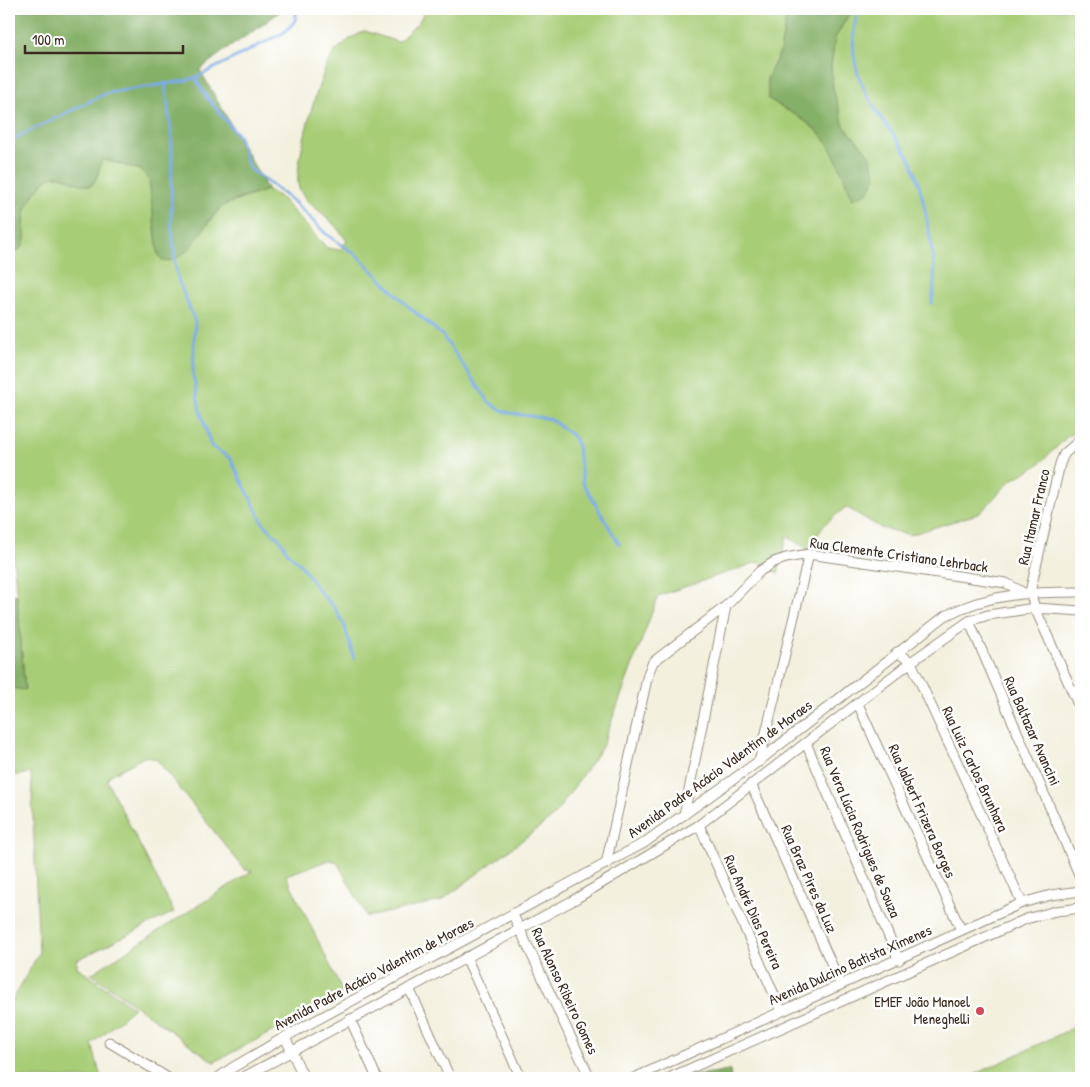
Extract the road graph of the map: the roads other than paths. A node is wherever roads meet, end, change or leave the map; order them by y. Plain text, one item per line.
1 (1081, 440) edge
2 (809, 554) junction
3 (1027, 592) junction
4 (1081, 592) edge
5 (726, 606) junction
6 (1035, 608) junction
7 (1081, 611) edge
8 (969, 621) junction
9 (897, 652) junction
10 (911, 662) junction
11 (858, 704) junction
12 (1081, 711) edge
13 (806, 743) junction
14 (759, 761) junction
15 (764, 774) junction
16 (751, 784) junction
17 (684, 815) junction
18 (699, 825) junction
19 (644, 843) junction
20 (650, 856) junction
21 (606, 864) junction
22 (1081, 879) edge
23 (1081, 891) edge
24 (1022, 903) junction
25 (1081, 908) edge
26 (513, 915) junction
27 (520, 928) junction
28 (961, 930) junction
29 (466, 957) junction
30 (899, 960) junction
31 (841, 985) junction
32 (409, 988) junction
33 (781, 1010) junction
34 (350, 1019) junction
35 (285, 1037) junction
36 (109, 1042) dead end
37 (292, 1051) junction
38 (168, 1078) edge
39 (218, 1078) edge
40 (242, 1078) edge
41 (304, 1078) edge
42 (376, 1078) edge
43 (450, 1078) edge
44 (521, 1078) edge
45 (590, 1078) edge
46 (634, 1078) edge
47 (669, 1078) edge

1 - 3 street, Rua Itamar Franco
2 - 3 street, Rua Clemente Cristiano Lehrback
2 - 5 street, Rua Clemente Cristiano Lehrback
2 - 14 street
3 - 4 street, Avenida Padre Acácio Valentim de Moraes
3 - 6 street
3 - 9 street, Avenida Padre Acácio Valentim de Moraes
5 - 17 street
5 - 21 street, Rua Clemente Cristiano Lehrback
6 - 7 street, Avenida Padre Acácio Valentim de Moraes
6 - 8 street, Avenida Padre Acácio Valentim de Moraes
6 - 12 street
8 - 10 street, Avenida Padre Acácio Valentim de Moraes
8 - 22 street, Rua Baltazar Avancini
9 - 10 street, Rua Luiz Carlos Brunhara
9 - 14 street, Avenida Padre Acácio Valentim de Moraes
10 - 11 street, Avenida Padre Acácio Valentim de Moraes
10 - 24 street, Rua Luiz Carlos Brunhara
11 - 13 street, Avenida Padre Acácio Valentim de Moraes
11 - 28 street, Rua Jalbert Frizera Borges
13 - 15 street, Avenida Padre Acácio Valentim de Moraes
13 - 30 street, Rua Vera Lúcia Rodrigues de Souza
14 - 15 street
14 - 17 street, Avenida Padre Acácio Valentim de Moraes
15 - 16 street, Avenida Padre Acácio Valentim de Moraes
16 - 18 street, Avenida Padre Acácio Valentim de Moraes
16 - 31 street, Rua Braz Pires da Luz
17 - 19 street, Avenida Padre Acácio Valentim de Moraes
18 - 20 street, Avenida Padre Acácio Valentim de Moraes
18 - 33 street, Rua André Dias Pereira
19 - 20 street
19 - 21 street, Avenida Padre Acácio Valentim de Moraes
20 - 27 street, Avenida Padre Acácio Valentim de Moraes
21 - 26 street, Avenida Padre Acácio Valentim de Moraes
23 - 24 street, Avenida Dulcino Batista Ximenes
24 - 28 street, Avenida Dulcino Batista Ximenes
25 - 47 street, Avenida Dulcino Batista Ximenes
26 - 27 street, Rua Alonso Ribeiro Gomes
26 - 35 street, Avenida Padre Acácio Valentim de Moraes
27 - 29 street, Avenida Padre Acácio Valentim de Moraes
27 - 45 street, Rua Alonso Ribeiro Gomes
28 - 30 street, Avenida Dulcino Batista Ximenes
29 - 32 street, Avenida Padre Acácio Valentim de Moraes
29 - 44 street
30 - 31 street, Avenida Dulcino Batista Ximenes
31 - 33 street, Avenida Dulcino Batista Ximenes
32 - 34 street, Avenida Padre Acácio Valentim de Moraes
32 - 43 street
33 - 46 street, Avenida Dulcino Batista Ximenes
34 - 37 street, Avenida Padre Acácio Valentim de Moraes
34 - 42 street
35 - 37 street
35 - 39 street, Avenida Padre Acácio Valentim de Moraes
36 - 38 street
37 - 40 street, Avenida Padre Acácio Valentim de Moraes
37 - 41 street

